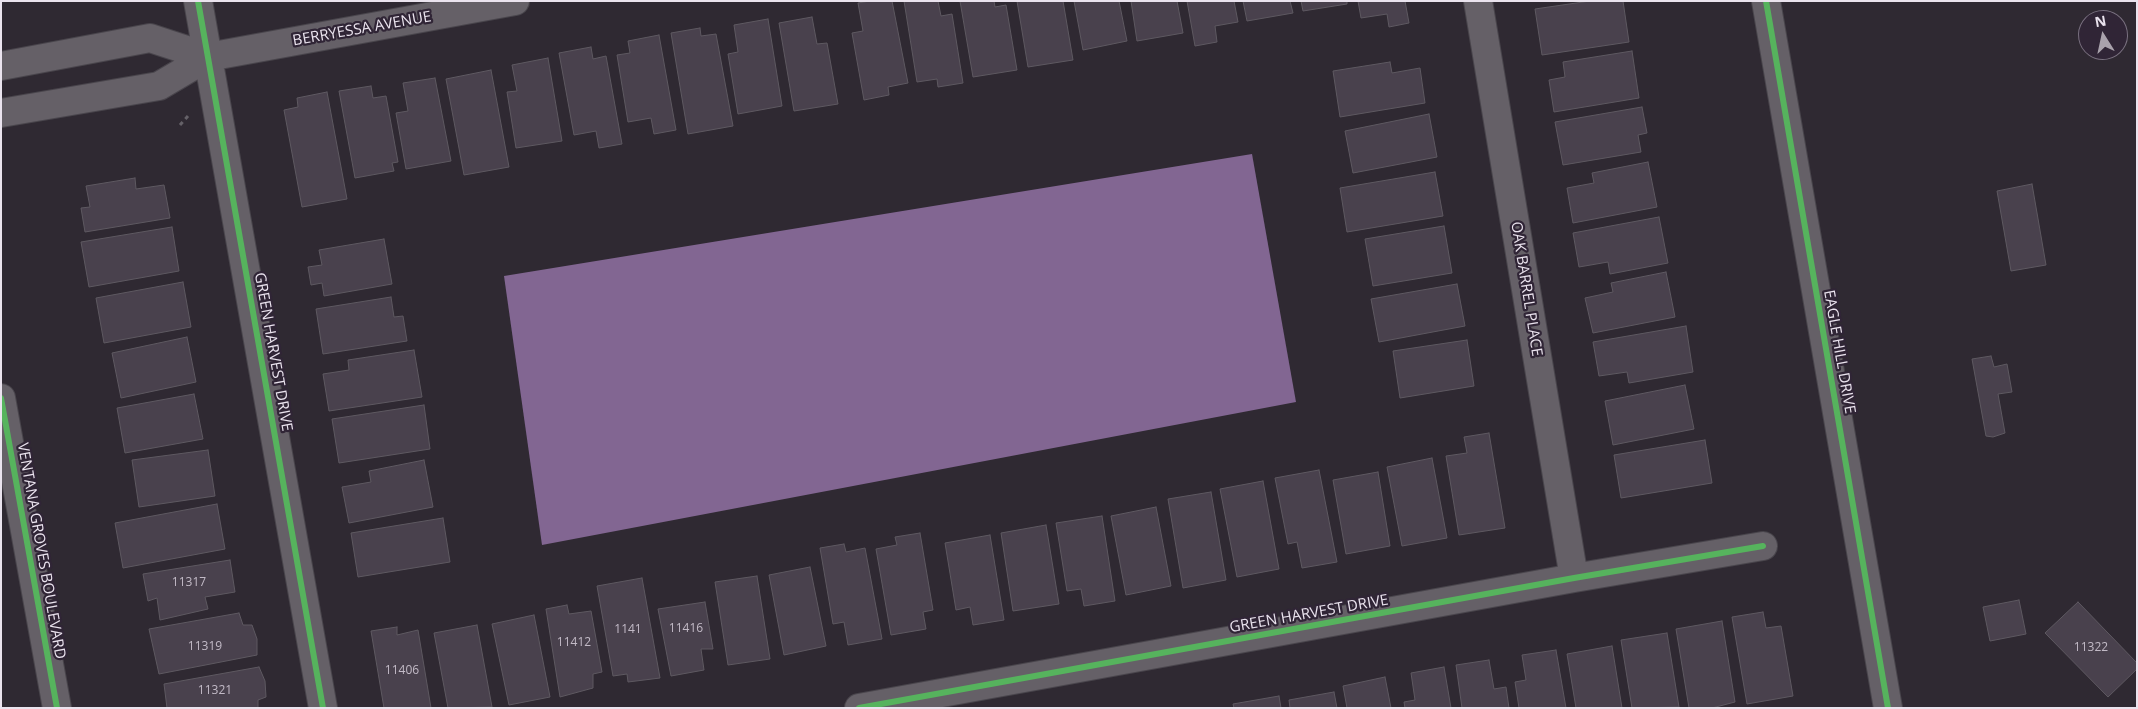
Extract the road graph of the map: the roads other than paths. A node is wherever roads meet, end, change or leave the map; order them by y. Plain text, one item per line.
1 (198, 1) edge
2 (515, 1) edge
3 (1478, 1) edge
4 (1766, 1) edge
5 (208, 57) junction
6 (1, 66) edge
7 (1, 113) edge
8 (1, 398) edge
9 (1763, 546) dead end
10 (1574, 578) junction
11 (57, 708) edge
12 (323, 708) edge
13 (859, 708) edge
14 (1888, 708) edge

1 - 5 street, GREEN HARVEST DRIVE
2 - 5 street, BERRYESSA AVENUE
3 - 10 street, OAK BARREL PLACE
4 - 14 street, EAGLE HILL DRIVE
5 - 6 street, BERRYESSA AVENUE
5 - 7 street, BERRYESSA AVENUE
5 - 12 street, GREEN HARVEST DRIVE
8 - 11 street, VENTANA GROVES BOULEVARD
9 - 10 street, GREEN HARVEST DRIVE
10 - 13 street, GREEN HARVEST DRIVE

